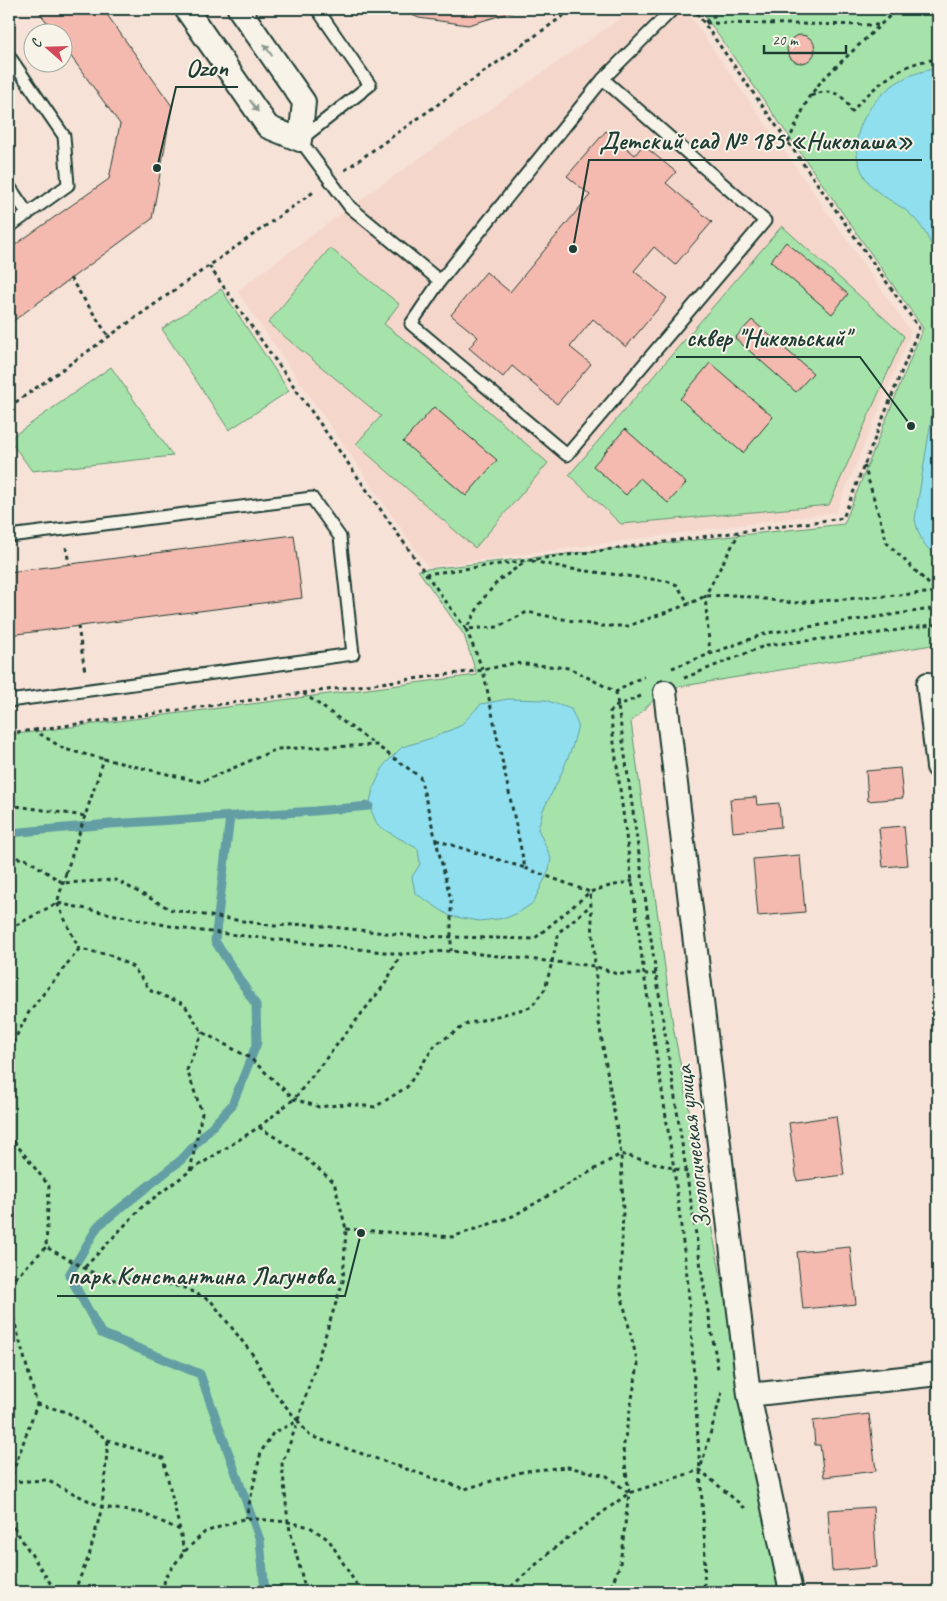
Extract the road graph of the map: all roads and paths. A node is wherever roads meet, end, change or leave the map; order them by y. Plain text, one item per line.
1 (186, 9) edge
2 (238, 9) edge
3 (317, 9) edge
4 (573, 9) edge
5 (673, 9) edge
6 (725, 9) edge
7 (897, 9) edge
8 (880, 25) junction
9 (9, 56) edge
10 (938, 60) edge
11 (603, 80) junction
12 (809, 97) junction
13 (300, 140) junction
14 (788, 142) dead end
15 (330, 181) junction
16 (9, 186) edge
17 (28, 214) junction
18 (9, 227) edge
19 (70, 278) dead end
20 (440, 281) junction
21 (109, 336) junction
22 (9, 407) edge
23 (864, 465) dead end
24 (739, 532) dead end
25 (9, 536) edge
26 (426, 574) dead end
27 (938, 592) edge
28 (705, 596) junction
29 (688, 604) junction
30 (938, 608) edge
31 (938, 624) edge
32 (78, 626) dead end
33 (466, 629) junction
34 (710, 654) junction
35 (483, 670) junction
36 (646, 677) dead end
37 (664, 684) junction
38 (928, 684) dead end
39 (87, 690) junction
40 (303, 692) junction
41 (616, 692) junction
42 (9, 701) edge
43 (617, 706) junction
44 (34, 730) junction
45 (9, 733) edge
46 (376, 745) junction
47 (104, 759) junction
48 (938, 767) edge
49 (9, 805) edge
50 (85, 816) junction
51 (436, 840) junction
52 (9, 856) edge
53 (525, 868) junction
54 (633, 881) junction
55 (63, 883) junction
56 (590, 892) junction
57 (57, 904) junction
58 (591, 905) junction
59 (9, 929) edge
60 (451, 937) junction
61 (78, 949) junction
62 (451, 951) junction
63 (401, 954) junction
64 (552, 962) junction
65 (594, 966) junction
66 (644, 974) junction
67 (656, 974) junction
68 (202, 1032) junction
69 (9, 1050) edge
70 (294, 1099) junction
71 (259, 1127) junction
72 (9, 1135) edge
73 (621, 1154) junction
74 (674, 1170) junction
75 (190, 1171) junction
76 (686, 1172) junction
77 (346, 1228) junction
78 (46, 1247) junction
79 (85, 1267) junction
80 (9, 1284) edge
81 (9, 1302) edge
82 (719, 1373) dead end
83 (938, 1374) edge
84 (722, 1391) dead end
85 (749, 1395) junction
86 (38, 1404) junction
87 (298, 1421) junction
88 (108, 1440) junction
89 (700, 1470) junction
90 (9, 1482) edge
91 (629, 1493) junction
92 (102, 1507) junction
93 (747, 1510) dead end
94 (246, 1518) junction
95 (9, 1520) edge
96 (288, 1522) junction
97 (180, 1530) junction
98 (184, 1552) junction
99 (56, 1592) edge
100 (74, 1592) edge
101 (163, 1592) edge
102 (306, 1592) edge
103 (361, 1592) edge
104 (505, 1592) edge
105 (609, 1592) edge
106 (704, 1592) edge
107 (791, 1592) edge

1 -> 13 street
13 -> 2 street
3 - 13 lane
4 - 15 path
5 - 11 lane
6 - 8 path
7 - 8 path
8 - 12 path
9 - 17 lane
10 - 12 path
11 - 20 lane
11 - 20 lane
12 - 14 path
13 - 15 lane
15 - 20 lane
15 - 21 path
16 - 17 lane
17 - 18 lane
19 - 21 path
21 - 22 path
23 - 27 path
24 - 28 path
25 - 39 lane
26 - 33 path
27 - 28 path
28 - 29 path
28 - 34 path
29 - 33 path
29 - 33 path
30 - 34 path
31 - 37 path
32 - 39 path
33 - 35 path
34 - 37 path
35 - 40 path
35 - 41 path
35 - 53 path
36 - 41 path
37 - 43 path
37 - 85 street, Зоологическая улица
38 - 48 street
39 - 42 lane
40 - 44 path
40 - 46 path
41 - 43 path
43 - 54 path
43 - 67 path
44 - 45 path
44 - 47 path
46 - 47 path
46 - 51 path
47 - 50 path
49 - 50 path
50 - 55 path, bridge
51 - 53 path
51 - 60 path
52 - 55 path
53 - 56 path
54 - 56 path
54 - 66 path
55 - 57 path, bridge
55 - 60 path
56 - 58 path
56 - 60 path
57 - 59 path
57 - 61 path, bridge
57 - 63 path
58 - 64 path
58 - 65 path
60 - 62 path
61 - 68 path, bridge
61 - 69 path
62 - 63 path
62 - 64 path
63 - 70 path
64 - 65 path
64 - 70 path, bridge
65 - 66 path
65 - 73 path
66 - 67 path
66 - 74 path
67 - 76 path
68 - 70 path, bridge
68 - 75 path
70 - 71 path
71 - 75 path
71 - 77 path
72 - 78 path
73 - 74 path
73 - 77 path
73 - 91 path
74 - 76 path
74 - 89 path
75 - 79 path
76 - 82 path
77 - 87 path
78 - 79 path
78 - 80 path
79 - 87 path
81 - 86 path
83 - 85 street
84 - 89 path
85 - 107 street, Зоологическая улица
86 - 88 path
86 - 90 path
87 - 91 path
87 - 94 path
87 - 96 path
88 - 92 path
88 - 97 path
89 - 91 path
89 - 93 path
89 - 106 path
90 - 92 path
91 - 104 path
91 - 105 path
92 - 97 path
92 - 100 path
94 - 96 path
94 - 98 path
95 - 99 path
96 - 102 path
96 - 103 path
97 - 98 path
98 - 101 path

